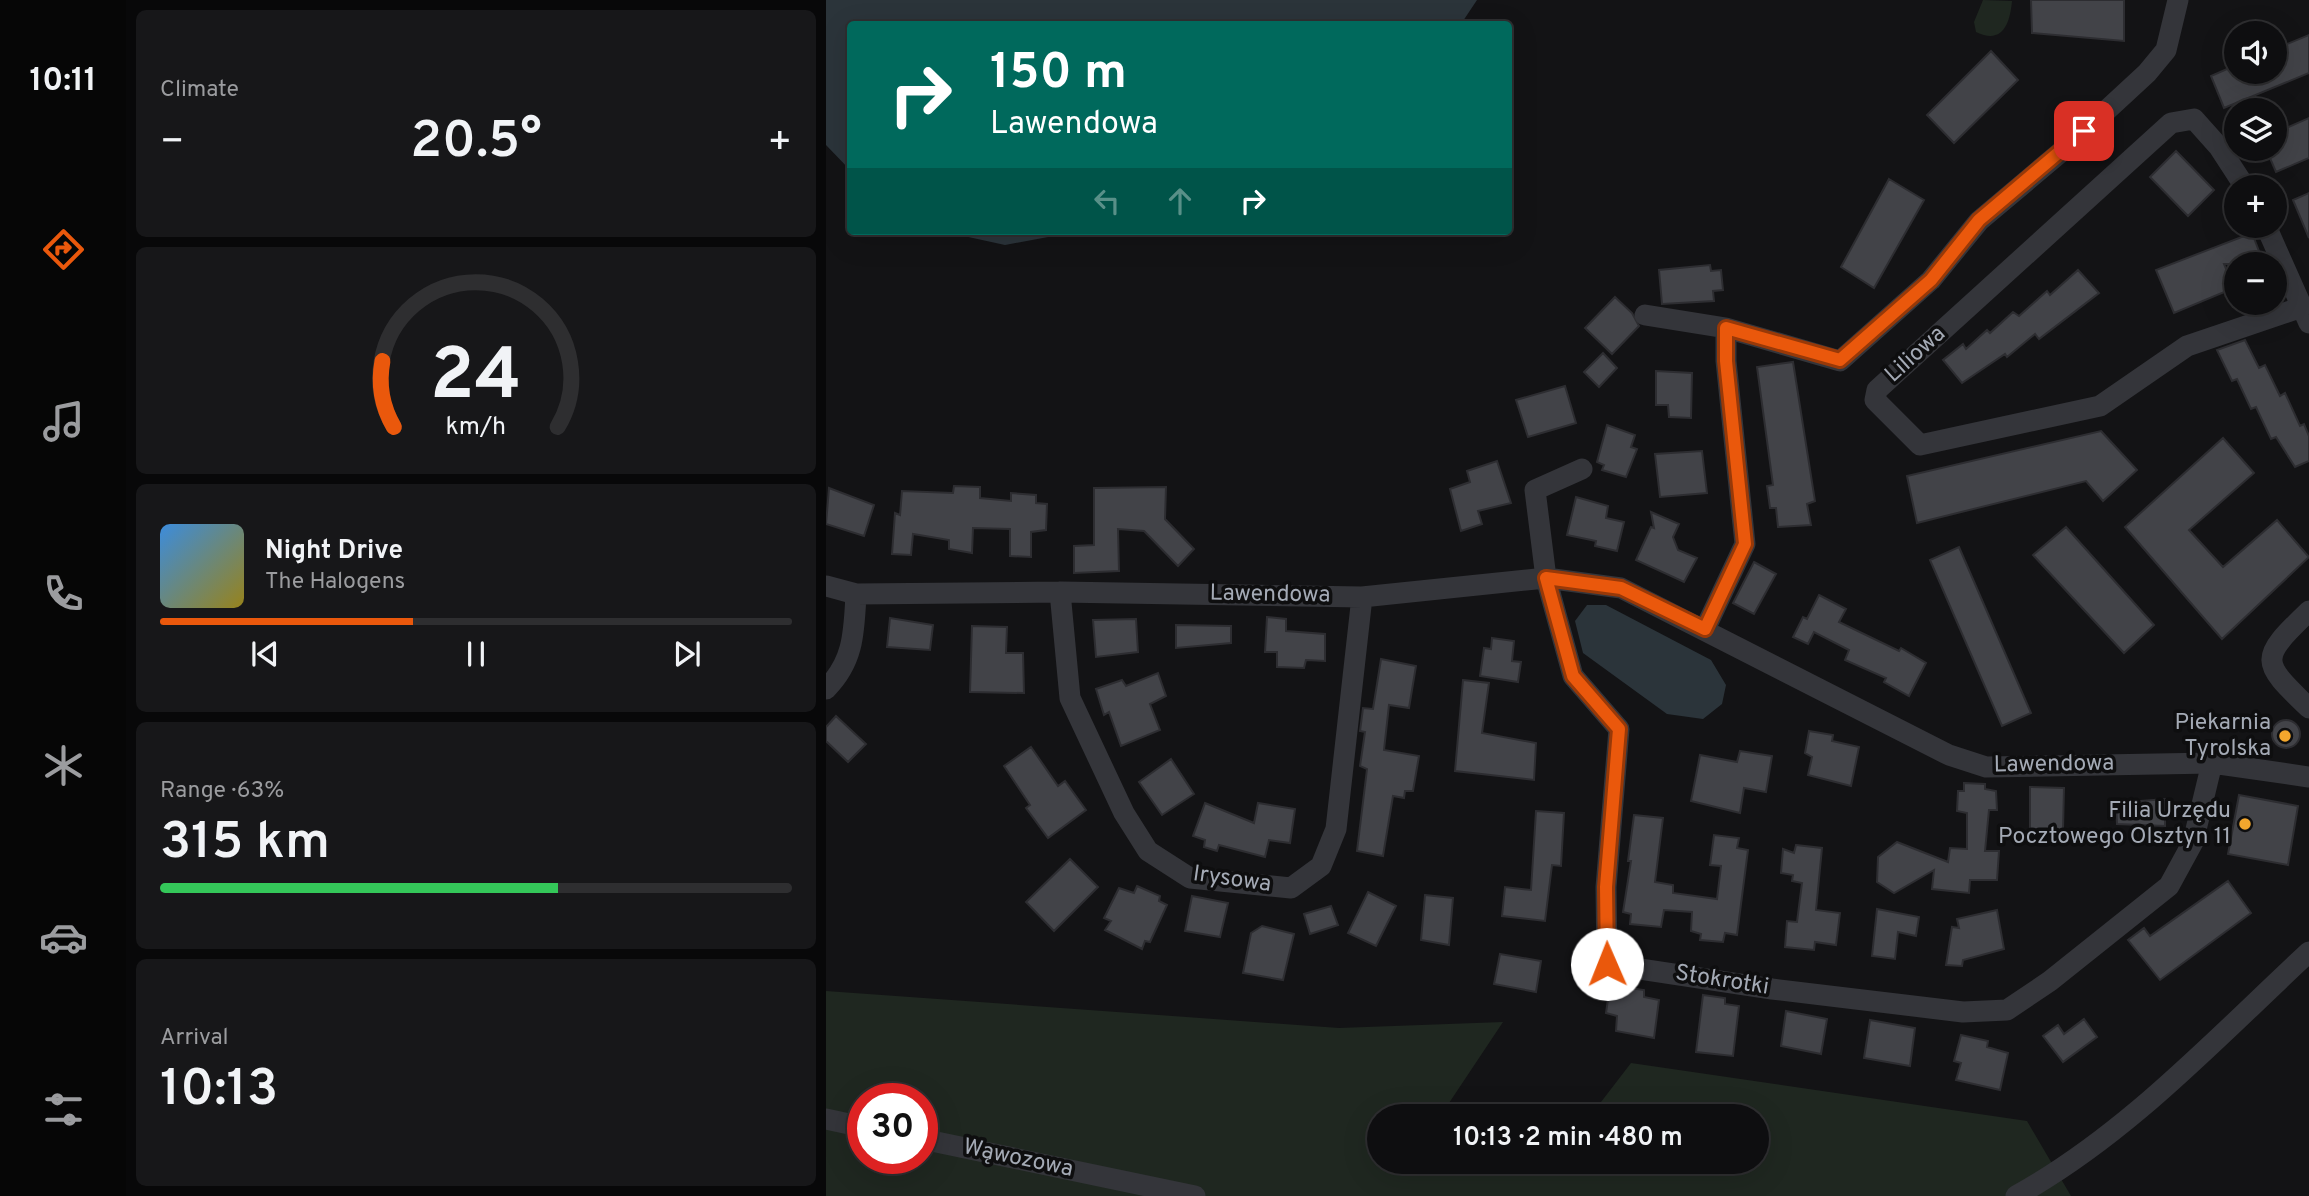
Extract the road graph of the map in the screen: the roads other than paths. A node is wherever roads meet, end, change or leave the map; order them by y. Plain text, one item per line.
1 (2178, 0) edge
2 (2237, 175) edge
3 (2271, 238) edge
4 (1645, 315) dead end
5 (2305, 315) edge
6 (1726, 328) junction
7 (1581, 469) dead end
8 (1546, 578) junction
9 (826, 586) edge
10 (1060, 592) junction
11 (856, 594) junction
12 (1363, 597) junction
13 (2309, 611) edge
14 (1705, 629) junction
15 (826, 689) edge
16 (2309, 708) edge
17 (2213, 763) junction
18 (2309, 777) edge
19 (2309, 952) edge
20 (826, 1119) edge
21 (847, 1124) edge
22 (938, 1142) edge
23 (1195, 1196) edge
24 (2018, 1196) edge

1 - 6 street
2 - 5 street, Liliowa
3 - 5 street, Liliowa
4 - 6 street
6 - 14 street
7 - 8 street, Stokrotki
8 - 12 street, Lawendowa
8 - 14 street, Lawendowa
8 - 17 street, Stokrotki
9 - 11 street, Lawendowa
10 - 11 street, Lawendowa
10 - 12 street, Lawendowa
10 - 12 street, Irysowa
11 - 15 street
13 - 16 street
14 - 17 street, Lawendowa
17 - 18 street, Lawendowa
19 - 24 street
20 - 21 street
22 - 23 street, Wąwozowa

